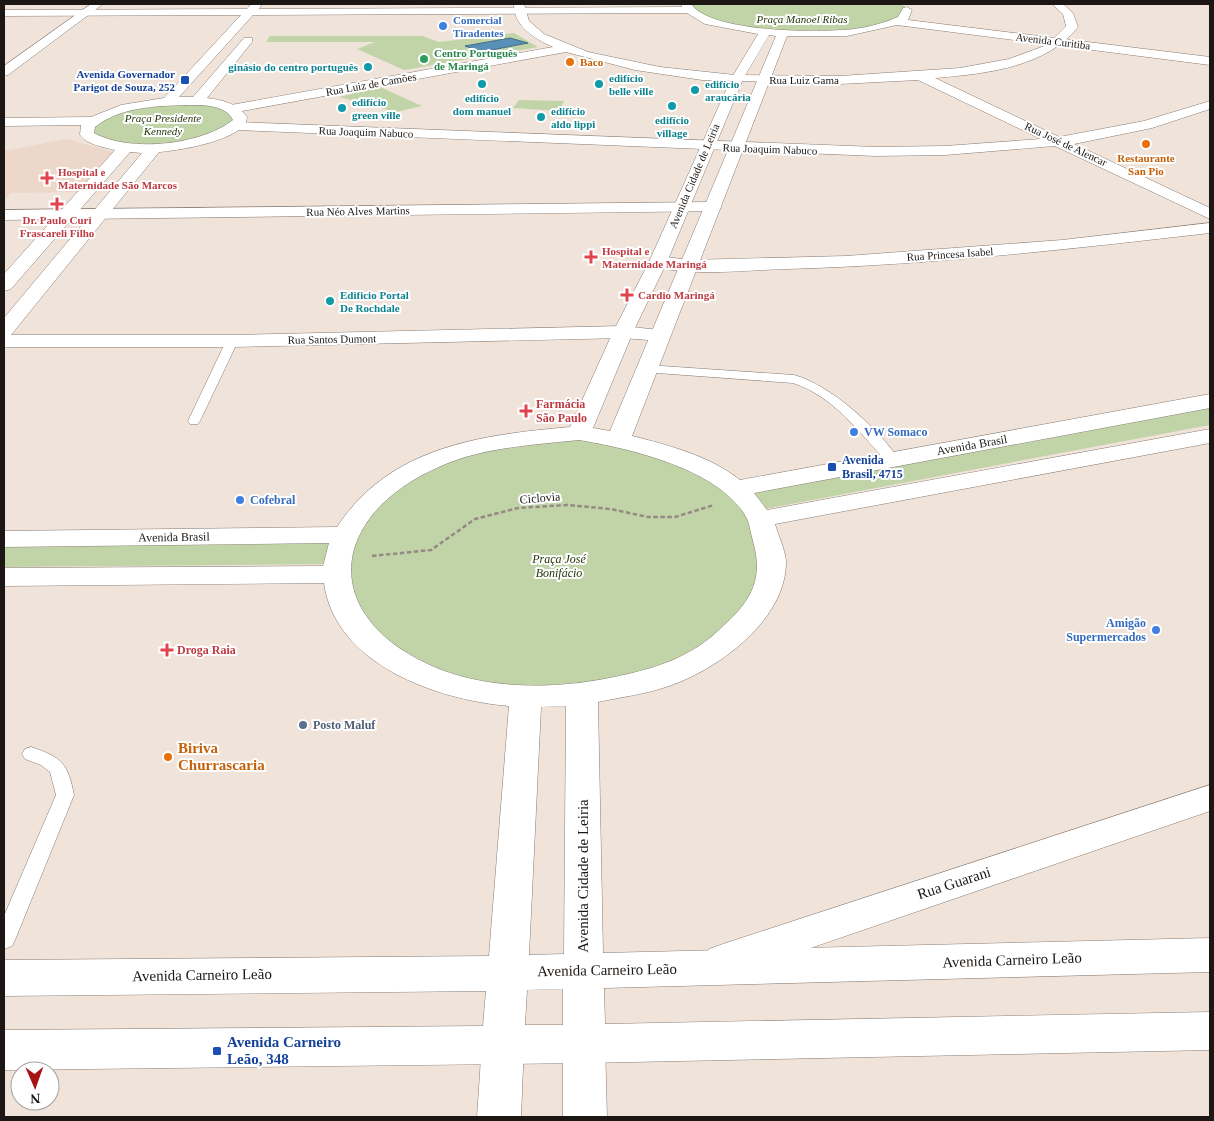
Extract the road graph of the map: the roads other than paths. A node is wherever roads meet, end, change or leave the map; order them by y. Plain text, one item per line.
1 (461, 4) edge
2 (902, 4) edge
3 (1057, 4) edge
4 (4, 6) edge
5 (93, 7) edge
6 (254, 7) edge
7 (276, 7) edge
8 (519, 7) edge
9 (687, 7) edge
10 (4, 13) edge
11 (901, 20) junction
12 (765, 32) junction
13 (783, 33) junction
14 (1064, 40) junction
15 (570, 48) junction
16 (1210, 55) edge
17 (1210, 61) edge
18 (4, 72) edge
19 (920, 76) junction
20 (737, 79) junction
21 (764, 80) junction
22 (168, 102) junction
23 (196, 102) junction
24 (1210, 105) edge
25 (231, 109) junction
26 (4, 122) edge
27 (90, 126) junction
28 (236, 126) junction
29 (4, 132) edge
30 (1060, 142) junction
31 (706, 146) junction
32 (126, 147) junction
33 (155, 147) junction
34 (736, 148) junction
35 (681, 207) junction
36 (713, 207) junction
37 (67, 214) junction
38 (100, 214) junction
39 (1210, 214) edge
40 (4, 215) edge
41 (1210, 228) edge
42 (658, 262) junction
43 (689, 266) junction
44 (4, 285) edge
45 (4, 331) edge
46 (623, 332) junction
47 (661, 335) junction
48 (232, 341) junction
49 (4, 342) edge
50 (647, 369) junction
51 (1210, 402) edge
52 (194, 421) dead end
53 (578, 433) junction
54 (1210, 436) edge
55 (618, 441) junction
56 (892, 459) junction
57 (726, 497) junction
58 (760, 519) junction
59 (343, 534) junction
60 (4, 539) edge
61 (334, 574) junction
62 (4, 576) edge
63 (582, 695) junction
64 (526, 696) junction
65 (31, 754) dead end
66 (1210, 798) edge
67 (4, 940) edge
68 (1210, 955) edge
69 (699, 969) junction
70 (584, 970) junction
71 (507, 973) junction
72 (4, 978) edge
73 (1210, 1031) edge
74 (503, 1043) junction
75 (584, 1044) junction
76 (4, 1050) edge
77 (499, 1117) edge
78 (585, 1117) edge

1 - 7 main road
2 - 11 main road
3 - 14 main road
4 - 5 main road
5 - 6 main road
5 - 10 main road
5 - 18 main road
6 - 7 main road
6 - 22 main road
7 - 8 main road
7 - 23 main road
8 - 9 main road
8 - 15 main road, Rua Luiz Gama
9 - 12 main road
11 - 13 main road
11 - 14 main road, Avenida Curitiba
12 - 13 main road
12 - 20 main road, Avenida Cidade de Leiria
13 - 21 main road
14 - 16 main road, Avenida Curitiba
14 - 17 main road, Avenida Curitiba
14 - 19 main road, Rua Luiz Gama
15 - 20 main road, Rua Luiz Gama
15 - 25 main road, Rua Luiz de Camões
19 - 21 main road, Rua Luiz Gama
19 - 30 main road, Rua José de Alencar
20 - 21 main road, Rua Luiz Gama
20 - 31 main road, Avenida Cidade de Leiria
21 - 34 main road
22 - 23 main road
22 - 27 main road
23 - 25 main road
24 - 30 main road, Rua Joaquim Nabuco
25 - 28 main road
26 - 27 main road
27 - 29 main road
27 - 32 main road
28 - 31 main road, Rua Joaquim Nabuco
28 - 33 main road
30 - 34 main road, Rua Joaquim Nabuco
30 - 39 main road, Rua José de Alencar
31 - 34 main road, Rua Joaquim Nabuco
31 - 35 main road, Avenida Cidade de Leiria
32 - 33 main road
32 - 37 main road
33 - 38 main road
34 - 36 main road
35 - 36 main road, Rua Néo Alves Martins
35 - 38 main road, Rua Néo Alves Martins
35 - 42 main road, Avenida Cidade de Leiria
36 - 43 main road
37 - 38 main road, Rua Néo Alves Martins
37 - 40 main road, Rua Néo Alves Martins
37 - 44 main road
38 - 45 main road
41 - 43 main road, Rua Princesa Isabel
42 - 43 main road, Rua Princesa Isabel
42 - 46 main road, Avenida Cidade de Leiria
43 - 47 main road
46 - 47 main road, Rua Santos Dumont
46 - 48 main road, Rua Santos Dumont
46 - 53 main road, Avenida Cidade de Leiria
47 - 50 main road
48 - 49 main road, Rua Santos Dumont
48 - 52 lane
50 - 55 main road
50 - 56 lane
51 - 56 main road, Avenida Brasil
53 - 55 main road
53 - 59 main road
54 - 58 main road
55 - 57 main road
56 - 57 main road, Avenida Brasil
57 - 58 main road
58 - 63 main road
59 - 60 main road, Avenida Brasil
59 - 61 main road
61 - 62 main road
61 - 64 main road
63 - 64 main road
63 - 70 main road, Avenida Cidade de Leiria
64 - 71 main road
65 - 67 lane
66 - 69 main road, Rua Guarani
68 - 69 main road, Avenida Carneiro Leão
69 - 70 main road, Avenida Carneiro Leão
70 - 71 main road, Avenida Carneiro Leão
70 - 75 main road, Avenida Cidade de Leiria
71 - 72 main road, Avenida Carneiro Leão
71 - 74 main road
73 - 75 main road
74 - 75 main road
74 - 76 main road
74 - 77 main road
75 - 78 main road, Avenida Cidade de Leiria

